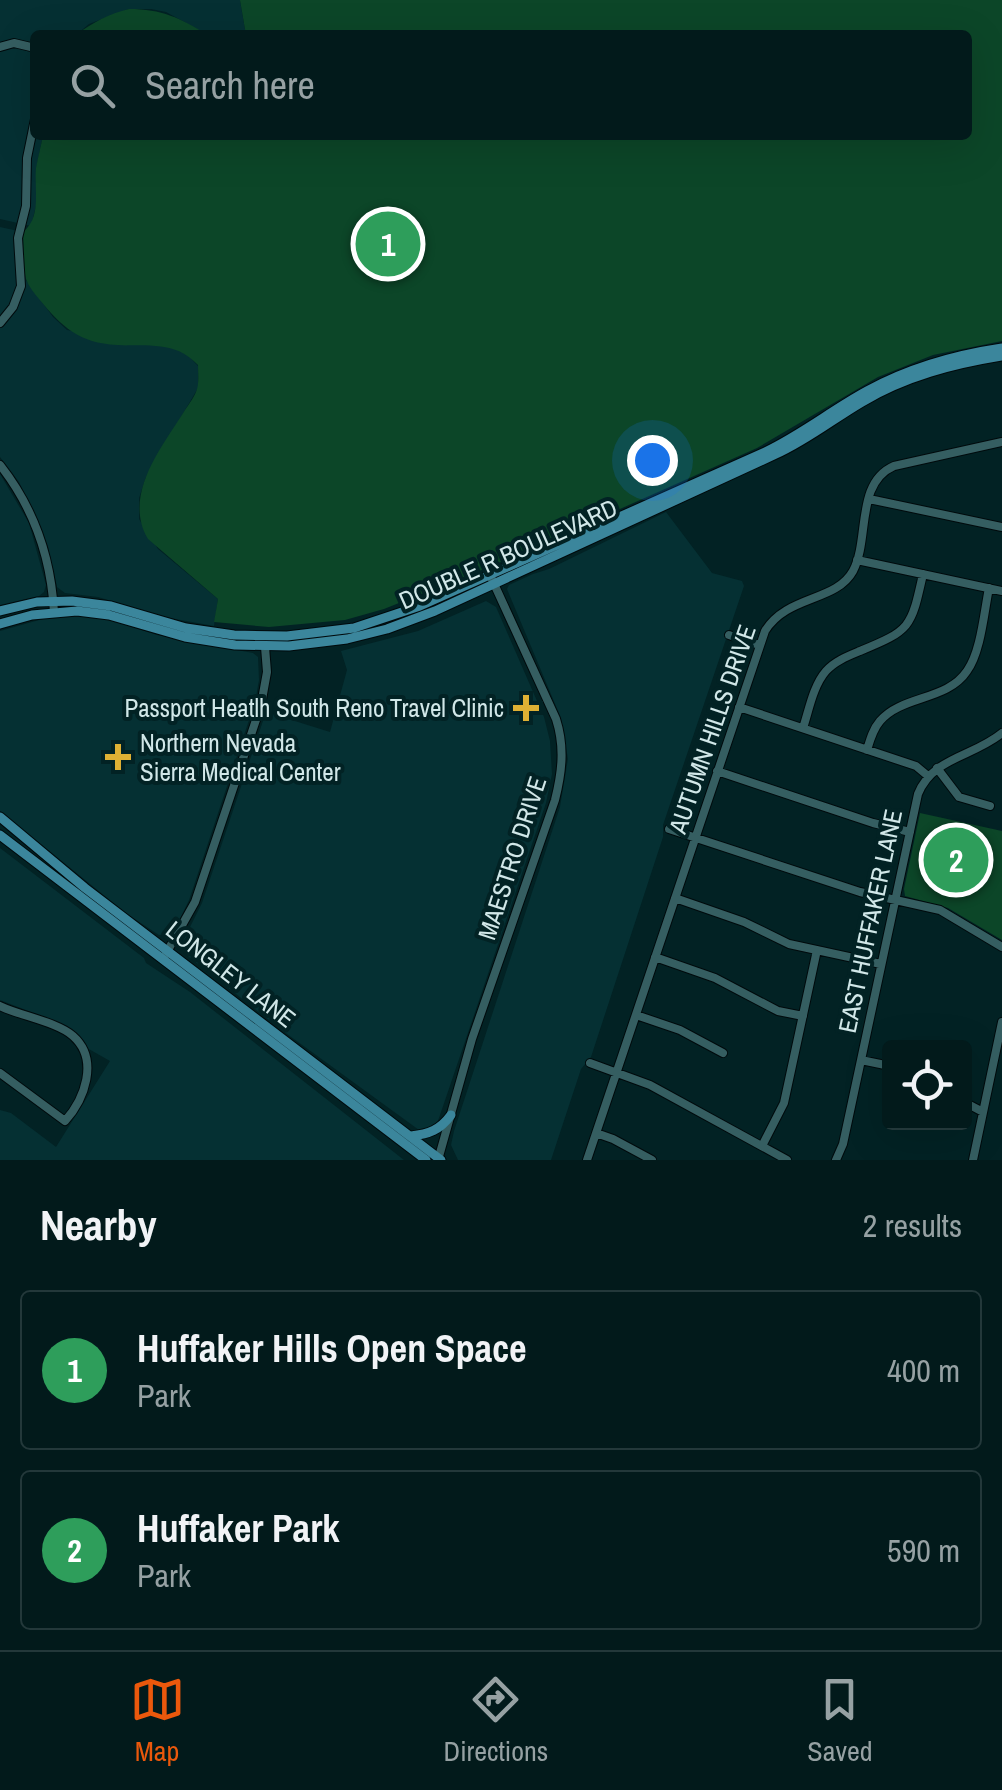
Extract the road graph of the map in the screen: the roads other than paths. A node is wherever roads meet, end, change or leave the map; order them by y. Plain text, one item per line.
1 (0, 47) edge
2 (30, 47) edge
3 (31, 140) edge
4 (0, 323) edge
5 (1002, 352) edge
6 (1002, 442) edge
7 (0, 465) edge
8 (869, 499) junction
9 (1002, 527) edge
10 (856, 560) junction
11 (923, 574) junction
12 (492, 580) junction
13 (989, 588) junction
14 (1002, 591) edge
15 (54, 606) junction
16 (0, 611) edge
17 (0, 624) edge
18 (729, 635) dead end
19 (760, 645) junction
20 (265, 647) junction
21 (739, 707) junction
22 (803, 728) junction
23 (1002, 733) edge
24 (867, 750) junction
25 (937, 768) junction
26 (718, 771) junction
27 (928, 776) junction
28 (990, 806) dead end
29 (0, 817) edge
30 (669, 829) dead end
31 (910, 832) junction
32 (0, 835) edge
33 (695, 837) junction
34 (675, 898) junction
35 (895, 901) junction
36 (1002, 947) edge
37 (817, 950) junction
38 (166, 955) junction
39 (655, 957) junction
40 (882, 964) junction
41 (0, 1006) edge
42 (636, 1015) junction
43 (802, 1016) junction
44 (1002, 1022) edge
45 (723, 1053) dead end
46 (861, 1060) junction
47 (590, 1063) dead end
48 (882, 1064) edge
49 (617, 1071) junction
50 (0, 1072) edge
51 (972, 1106) edge
52 (983, 1112) junction
53 (451, 1115) junction
54 (596, 1133) junction
55 (410, 1136) junction
56 (762, 1146) junction
57 (426, 1160) edge
58 (439, 1160) edge
59 (587, 1160) edge
60 (652, 1160) edge
61 (787, 1160) edge
62 (836, 1160) edge
63 (973, 1160) edge

1 - 2 street
3 - 4 street
5 - 12 main road, DOUBLE R BOULEVARD
6 - 8 street
7 - 15 street
8 - 9 street
8 - 10 street
10 - 11 street
10 - 19 street, AUTUMN HILLS DRIVE
11 - 13 street
11 - 22 street
12 - 15 main road, DOUBLE R BOULEVARD
12 - 20 main road, DOUBLE R BOULEVARD
12 - 53 street, MAESTRO DRIVE
13 - 14 street
13 - 24 street
15 - 16 main road, DOUBLE R BOULEVARD
15 - 17 main road, DOUBLE R BOULEVARD
15 - 20 main road, DOUBLE R BOULEVARD
18 - 19 street
19 - 21 street, AUTUMN HILLS DRIVE
20 - 38 street
21 - 22 street
21 - 26 street, AUTUMN HILLS DRIVE
22 - 24 street
23 - 25 street, EAST HUFFAKER LANE
24 - 27 street
25 - 27 street, EAST HUFFAKER LANE
25 - 28 street
26 - 31 street
26 - 33 street, AUTUMN HILLS DRIVE
27 - 31 street, EAST HUFFAKER LANE
29 - 38 main road, LONGLEY LANE
30 - 33 street
31 - 35 street, EAST HUFFAKER LANE
32 - 38 main road, LONGLEY LANE
33 - 34 street, AUTUMN HILLS DRIVE
33 - 35 street
34 - 37 street
34 - 39 street, AUTUMN HILLS DRIVE
35 - 36 street
35 - 40 street, EAST HUFFAKER LANE
37 - 40 street
37 - 43 street
38 - 55 main road, LONGLEY LANE
38 - 57 main road, LONGLEY LANE
39 - 42 street, AUTUMN HILLS DRIVE
39 - 43 street
40 - 46 street, EAST HUFFAKER LANE
41 - 50 street
42 - 45 street
42 - 49 street, AUTUMN HILLS DRIVE
43 - 56 street
44 - 52 street
46 - 48 street
46 - 62 street, EAST HUFFAKER LANE
47 - 49 street
49 - 54 street, AUTUMN HILLS DRIVE
49 - 56 street
51 - 52 street
52 - 63 street
53 - 55 main road
53 - 58 street, MAESTRO DRIVE
54 - 59 street, AUTUMN HILLS DRIVE
54 - 60 street
55 - 58 main road, LONGLEY LANE
56 - 61 street

